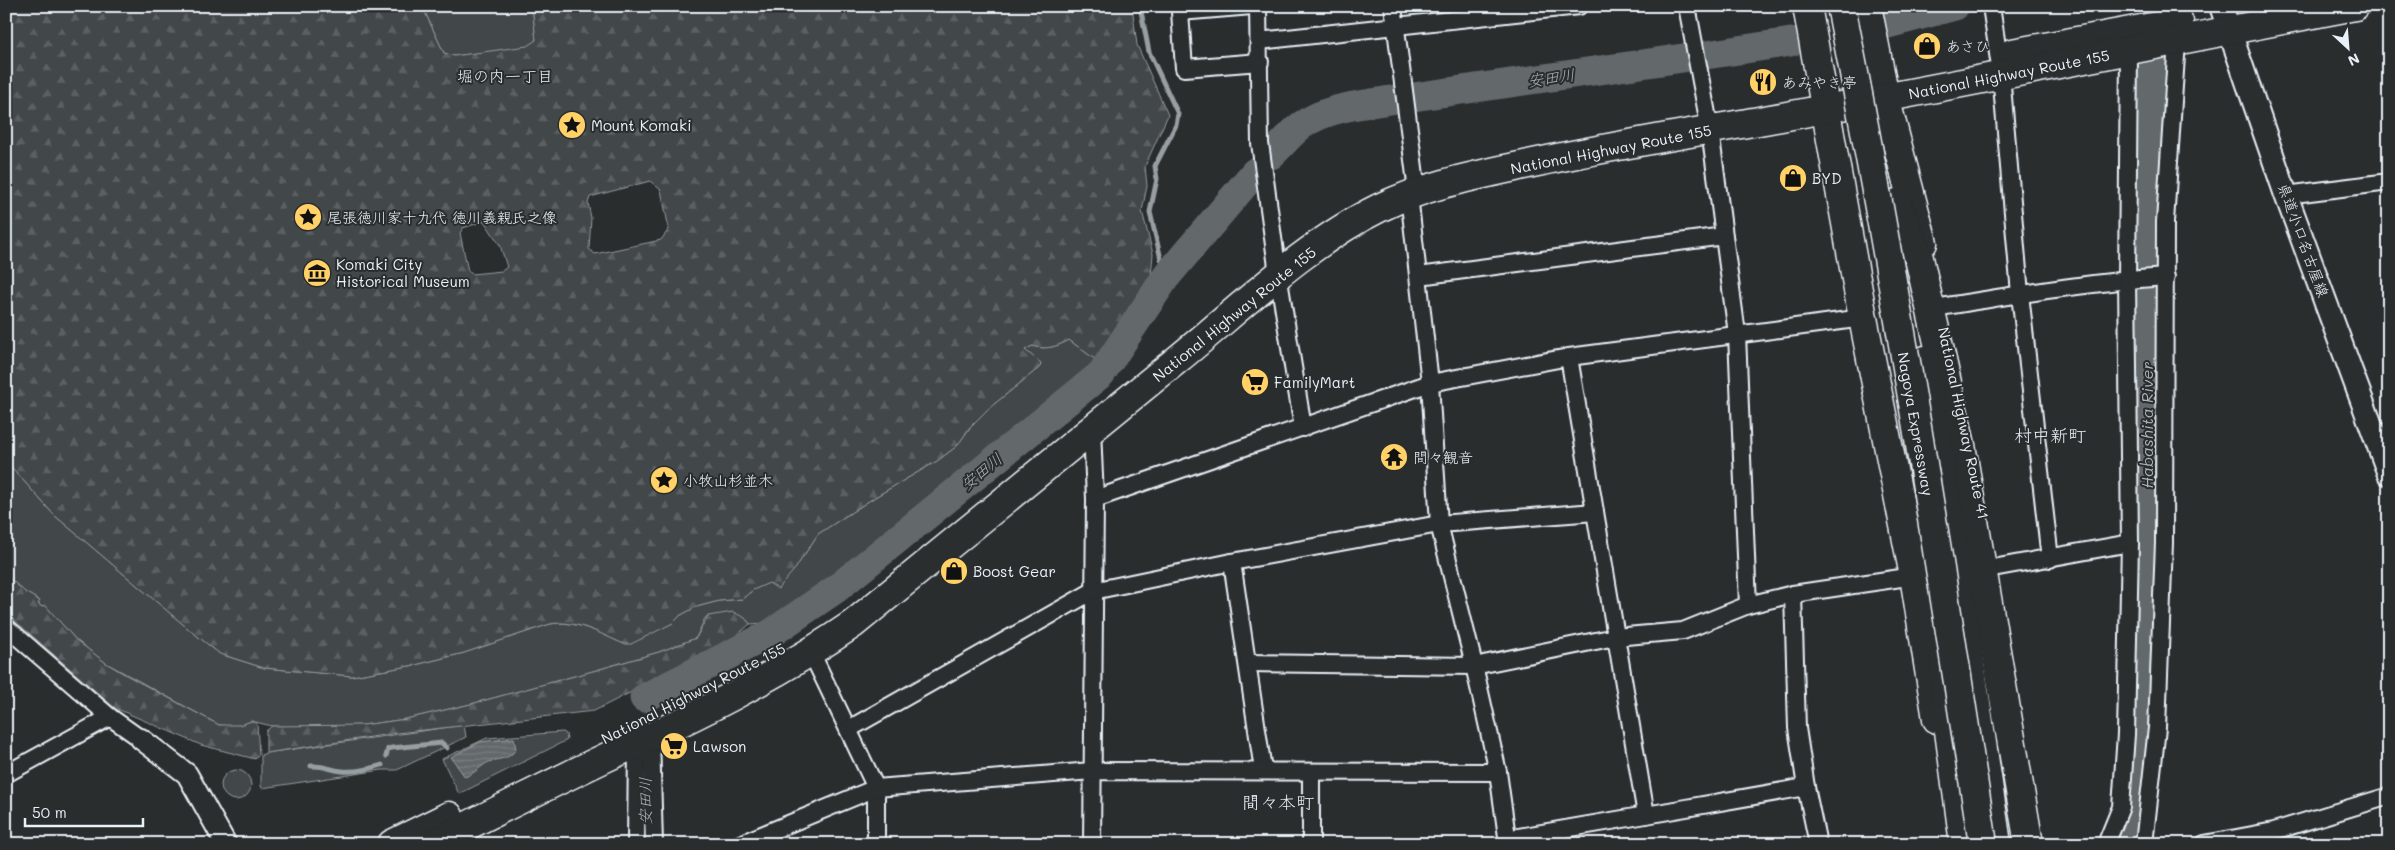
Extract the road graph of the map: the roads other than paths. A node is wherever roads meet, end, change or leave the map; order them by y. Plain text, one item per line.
1 (1252, 6) edge
2 (1258, 6) edge
3 (1393, 6) edge
4 (1579, 6) edge
5 (1687, 6) edge
6 (1807, 6) edge
7 (1841, 6) edge
8 (1859, 6) edge
9 (1867, 6) edge
10 (1991, 6) edge
11 (2252, 6) edge
12 (2355, 6) edge
13 (2225, 16) edge
14 (1396, 26) junction
15 (2172, 36) junction
16 (1260, 41) junction
17 (2138, 43) junction
18 (1260, 62) junction
19 (2000, 65) junction
20 (1883, 88) junction
21 (1824, 99) junction
22 (1708, 121) junction
23 (2389, 182) edge
24 (1414, 187) junction
25 (2286, 195) junction
26 (1897, 204) junction
27 (1724, 236) junction
28 (1277, 266) junction
29 (1420, 276) junction
30 (2166, 277) junction
31 (2130, 279) junction
32 (2020, 294) junction
33 (1940, 307) junction
34 (1863, 318) junction
35 (1737, 334) junction
36 (1569, 357) junction
37 (1430, 383) junction
38 (1303, 428) junction
39 (1092, 429) junction
40 (2389, 474) edge
41 (1095, 500) junction
42 (1595, 512) junction
43 (1438, 524) junction
44 (2130, 543) junction
45 (2050, 559) junction
46 (1232, 562) junction
47 (1993, 568) junction
48 (1941, 569) junction
49 (1914, 576) junction
50 (1093, 592) junction
51 (1793, 594) junction
52 (1748, 605) junction
53 (6, 627) edge
54 (1615, 637) junction
55 (811, 652) junction
56 (1248, 663) junction
57 (1474, 666) junction
58 (110, 717) junction
59 (849, 729) junction
60 (141, 739) joint
61 (644, 740) junction
62 (1263, 770) junction
63 (1092, 771) junction
64 (1310, 772) junction
65 (1498, 772) junction
66 (6, 774) edge
67 (1806, 787) junction
68 (876, 788) junction
69 (2389, 796) edge
70 (1646, 815) junction
71 (2274, 837) edge
72 (1508, 841) edge
73 (226, 844) edge
74 (392, 844) edge
75 (430, 844) edge
76 (636, 844) edge
77 (654, 844) edge
78 (740, 844) edge
79 (876, 844) edge
80 (1092, 844) edge
81 (1311, 844) edge
82 (1818, 844) edge
83 (1958, 844) edge
84 (1964, 844) edge
85 (1983, 844) edge
86 (1997, 844) edge
87 (2029, 844) edge
88 (2038, 844) edge
89 (2106, 844) edge
90 (2144, 844) edge
91 (2204, 844) edge

1 - 18 street
2 - 16 street
3 - 14 street
4 - 14 street
5 - 22 street
6 - 21 highway
7 - 48 highway, Nagoya Expressway, bridge
8 - 26 highway
9 - 20 highway, National Highway Route 41
10 - 19 street
11 - 13 highway, National Highway Route 155
12 - 13 highway, National Highway Route 155
13 - 15 highway, National Highway Route 155
13 - 25 main road, 県道小口名古屋線
14 - 16 street
14 - 24 street
15 - 17 highway, National Highway Route 155
15 - 30 street
16 - 18 street
17 - 19 highway, National Highway Route 155
17 - 31 street
18 - 28 street
19 - 20 highway, National Highway Route 155
19 - 32 street
20 - 21 highway, National Highway Route 155
20 - 33 highway, National Highway Route 41
21 - 22 highway, National Highway Route 155
21 - 34 highway
22 - 24 highway, National Highway Route 155
22 - 27 street
23 - 25 street
24 - 28 highway, National Highway Route 155
24 - 29 street
25 - 40 main road, 県道小口名古屋線
26 - 86 highway
26 - 87 highway
27 - 29 street
27 - 35 street
28 - 38 street
28 - 39 highway, National Highway Route 155
28 - 74 highway, National Highway Route 155
29 - 37 street
30 - 31 street
30 - 90 street
31 - 32 street
31 - 44 street
32 - 33 street
32 - 45 street
33 - 47 highway, National Highway Route 41
34 - 35 street
34 - 49 highway
35 - 36 street
35 - 52 street
36 - 37 street
36 - 42 street
37 - 38 street
37 - 43 street
38 - 41 street
39 - 41 street
39 - 55 highway, National Highway Route 155
41 - 50 street
42 - 43 street
42 - 54 street
43 - 46 street
43 - 57 street
44 - 45 street
44 - 89 street
45 - 47 street
46 - 50 street
46 - 56 street
47 - 88 highway, National Highway Route 41
48 - 84 highway, bridge
48 - 85 highway, Nagoya Expressway, bridge
49 - 51 street
49 - 83 highway
50 - 59 street
50 - 63 street
51 - 52 street
51 - 67 street
52 - 54 street
53 - 58 street
54 - 57 street
54 - 70 street
55 - 59 street
55 - 61 highway, National Highway Route 155
56 - 57 street
56 - 62 street
57 - 65 street
58 - 60 street
58 - 66 street
59 - 68 street
60 - 73 street
61 - 75 highway, National Highway Route 155
61 - 76 street
61 - 77 street
62 - 63 street
62 - 64 street
63 - 68 street
63 - 80 street
64 - 65 street
64 - 81 street
65 - 72 street
67 - 70 street
67 - 82 street
68 - 78 street
68 - 79 street
69 - 71 street
70 - 72 street
71 - 91 street

